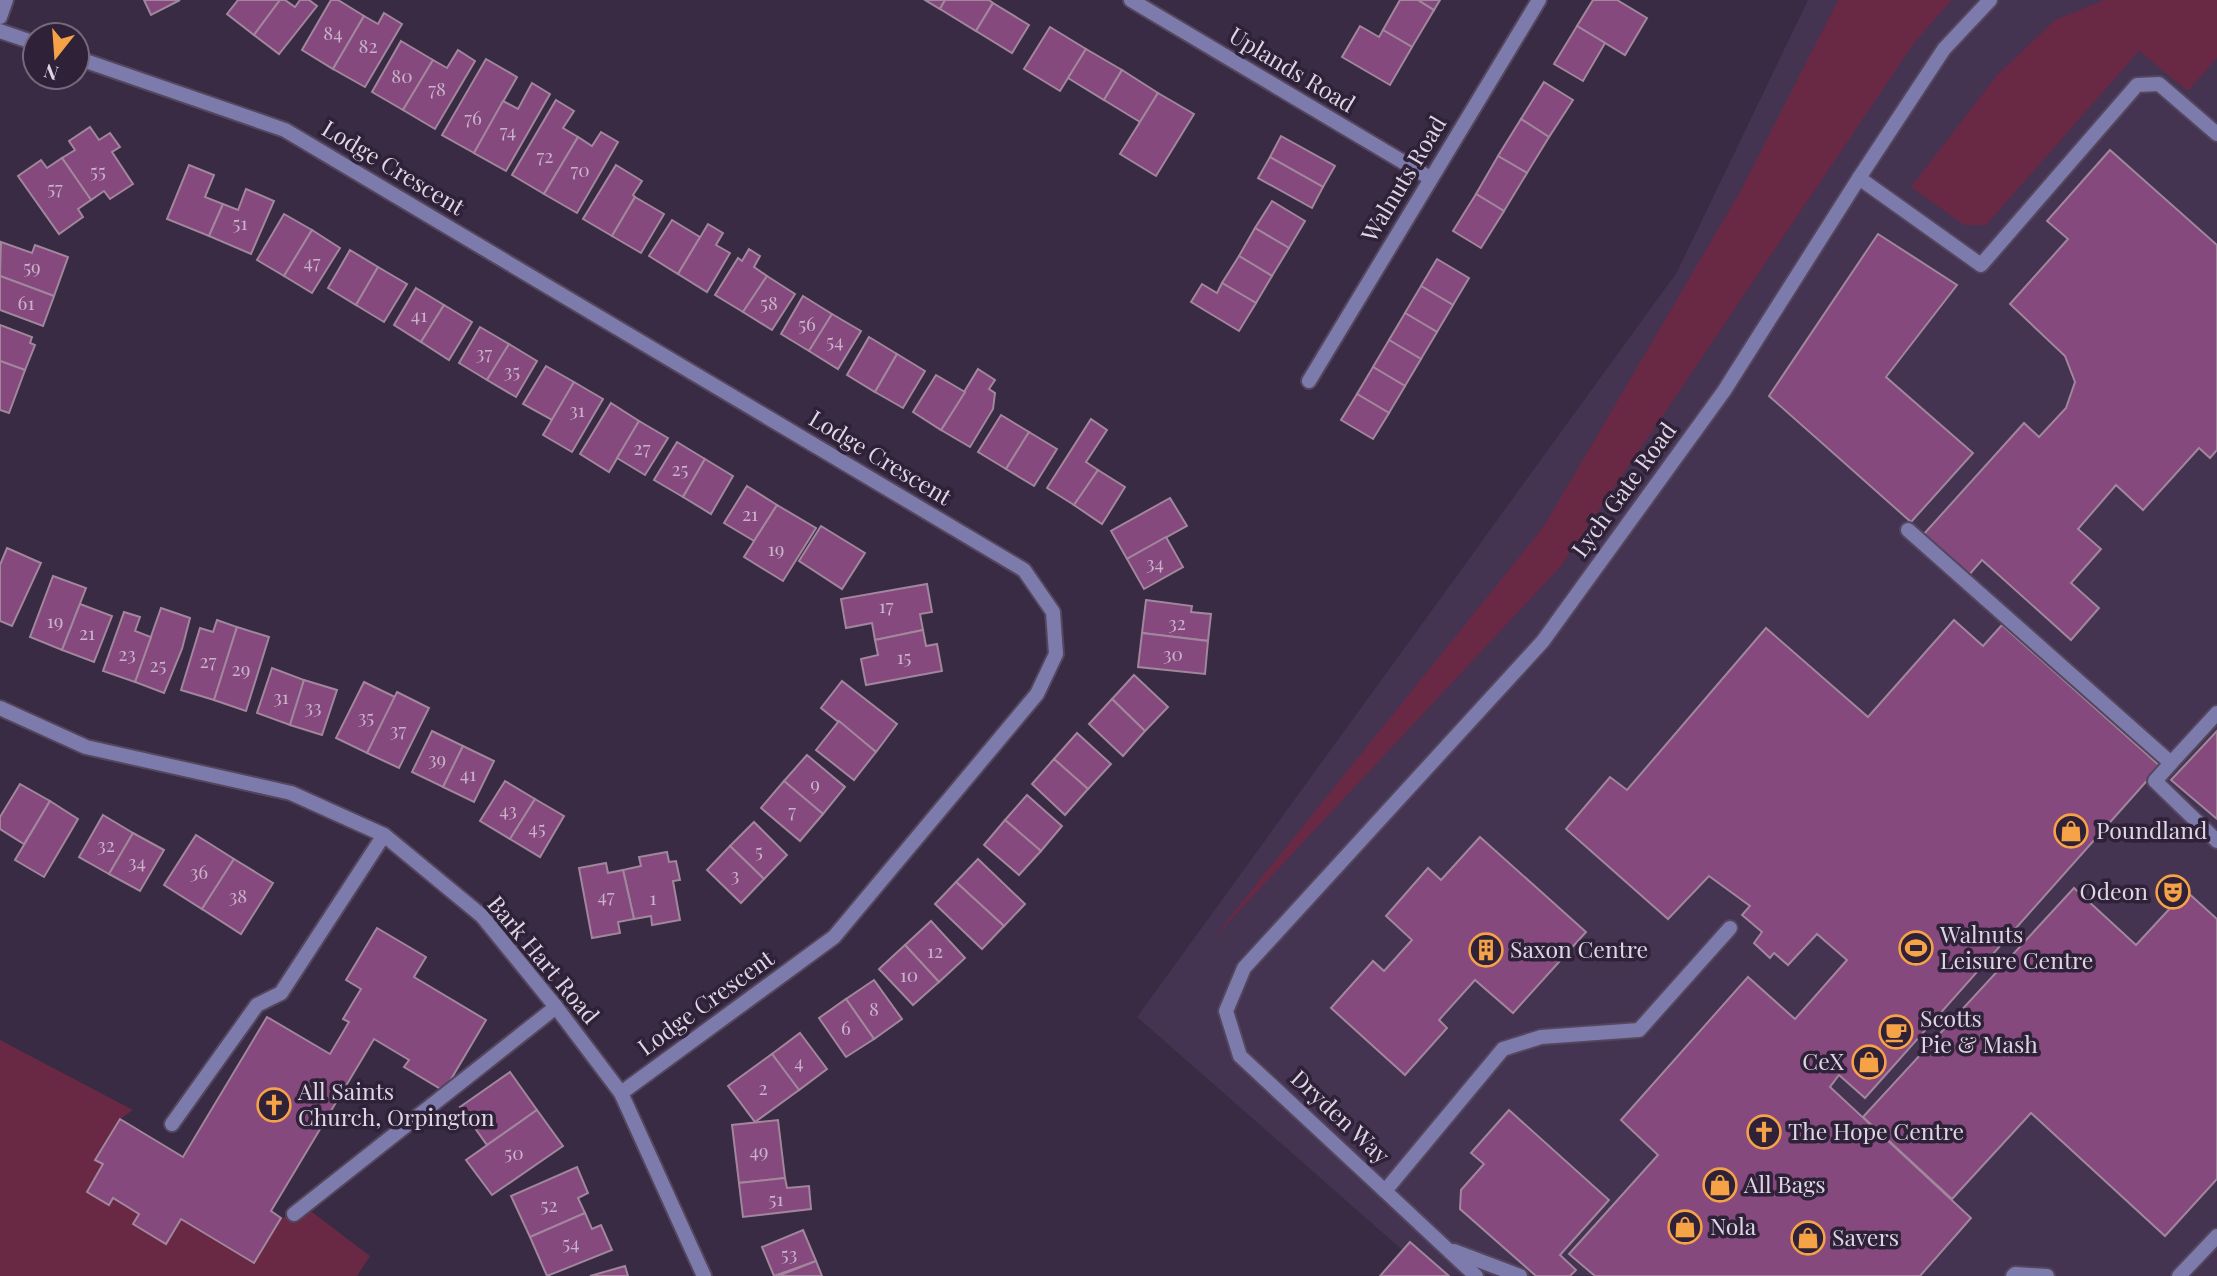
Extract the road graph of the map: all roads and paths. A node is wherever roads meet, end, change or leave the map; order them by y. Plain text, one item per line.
1 (6, 0) edge
2 (1131, 0) edge
3 (1539, 0) edge
4 (1990, 0) edge
5 (0, 17) edge
6 (0, 31) edge
7 (21, 38) edge
8 (91, 63) edge
9 (2217, 134) edge
10 (1430, 178) junction
11 (1859, 178) junction
12 (1309, 382) dead end
13 (1908, 530) dead end
14 (0, 708) edge
15 (2217, 713) edge
16 (2171, 763) junction
17 (384, 835) junction
18 (2217, 841) edge
19 (1730, 928) dead end
20 (1244, 968) joint
21 (556, 1007) junction
22 (621, 1093) junction
23 (172, 1124) dead end
24 (1385, 1191) junction
25 (294, 1214) dead end
26 (2217, 1236) edge
27 (1446, 1248) junction
28 (704, 1276) edge
29 (1476, 1276) edge
30 (1520, 1276) edge
31 (2013, 1276) edge
32 (2047, 1276) edge
33 (2179, 1276) edge

1 - 5 street
2 - 10 street, Uplands Road
3 - 10 street, Walnuts Road
4 - 11 street, Lych Gate Road
6 - 7 street
8 - 22 street, Lodge Crescent
9 - 11 street
10 - 12 street, Walnuts Road
11 - 20 street, Lych Gate Road
13 - 16 street
14 - 17 street, Bark Hart Road
15 - 16 street
16 - 18 street
17 - 21 street, Bark Hart Road
17 - 23 street
19 - 24 street
20 - 24 street, Dryden Way
21 - 22 street, Bark Hart Road
21 - 25 street
22 - 28 street, Bark Hart Road
24 - 27 street, Dryden Way
26 - 33 street
27 - 29 street, Dryden Way
27 - 30 street
31 - 32 street

